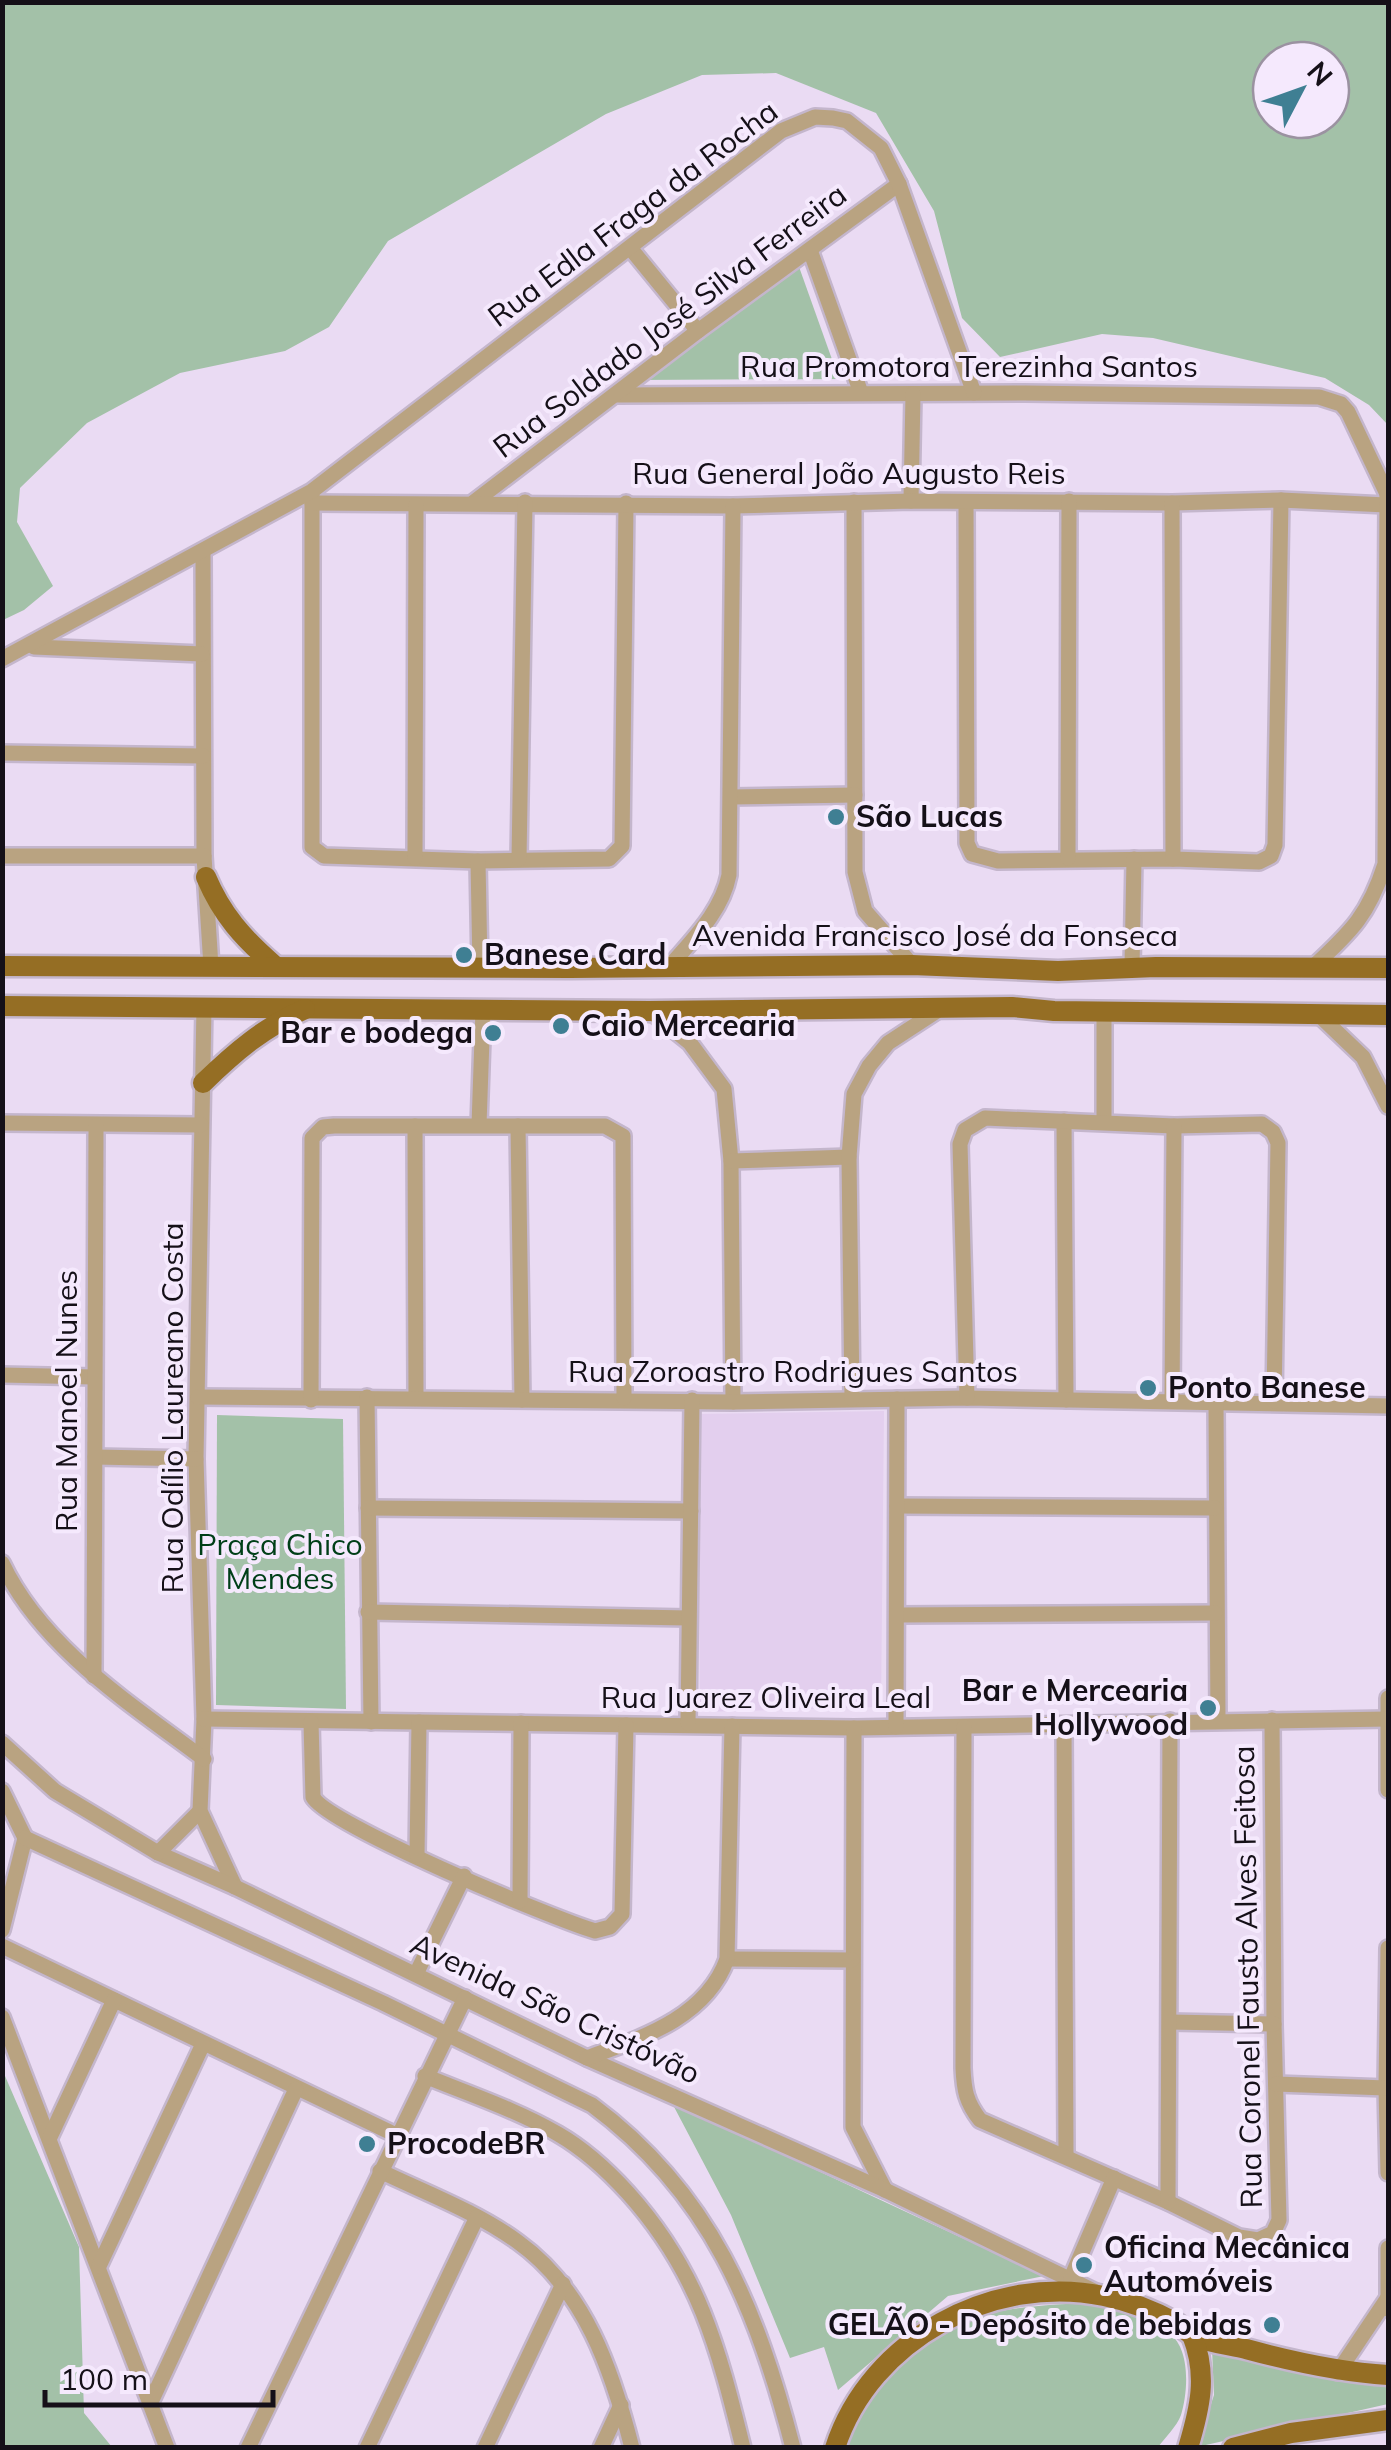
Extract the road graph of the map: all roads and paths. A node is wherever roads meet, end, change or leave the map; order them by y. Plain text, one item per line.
1 (900, 184) junction
2 (631, 249) junction
3 (810, 250) junction
4 (698, 331) junction
5 (860, 393) junction
6 (974, 393) junction
7 (913, 394) junction
8 (618, 395) junction
9 (312, 497) junction
10 (1387, 498) edge
11 (910, 500) junction
12 (1069, 500) junction
13 (1281, 500) junction
14 (474, 502) junction
15 (525, 502) junction
16 (854, 502) junction
17 (966, 502) junction
18 (626, 503) junction
19 (1172, 503) junction
20 (416, 506) junction
21 (733, 506) junction
22 (203, 553) junction
23 (30, 646) junction
24 (202, 654) junction
25 (2, 659) edge
26 (2, 753) edge
27 (204, 756) junction
28 (855, 795) junction
29 (732, 797) junction
30 (2, 856) edge
31 (415, 858) junction
32 (1068, 858) junction
33 (1173, 858) junction
34 (1134, 859) junction
35 (519, 860) junction
36 (478, 862) junction
37 (205, 866) junction
38 (1387, 869) edge
39 (274, 965) junction
40 (912, 965) junction
41 (2, 966) edge
42 (670, 966) junction
43 (1314, 966) junction
44 (211, 967) junction
45 (356, 967) junction
46 (480, 967) junction
47 (1132, 967) junction
48 (394, 968) junction
49 (1026, 968) junction
50 (1388, 968) edge
51 (1058, 971) junction
52 (2, 1006) edge
53 (204, 1006) junction
54 (310, 1006) junction
55 (1012, 1007) junction
56 (356, 1008) junction
57 (386, 1008) junction
58 (940, 1009) junction
59 (483, 1010) junction
60 (650, 1011) junction
61 (1054, 1011) junction
62 (1104, 1012) junction
63 (1318, 1014) junction
64 (1388, 1016) edge
65 (202, 1083) junction
66 (1388, 1106) edge
67 (1064, 1121) junction
68 (1104, 1122) junction
69 (2, 1123) edge
70 (201, 1125) junction
71 (479, 1125) junction
72 (96, 1126) junction
73 (415, 1126) junction
74 (518, 1126) junction
75 (1174, 1126) junction
76 (849, 1157) junction
77 (732, 1162) junction
78 (2, 1374) edge
79 (94, 1377) junction
80 (198, 1397) junction
81 (367, 1397) junction
82 (416, 1397) junction
83 (624, 1398) junction
84 (967, 1398) junction
85 (852, 1399) junction
86 (897, 1399) junction
87 (310, 1400) junction
88 (522, 1400) junction
89 (692, 1400) junction
90 (1066, 1400) junction
91 (1172, 1401) junction
92 (1274, 1401) junction
93 (733, 1402) junction
94 (1216, 1402) junction
95 (1388, 1406) edge
96 (94, 1457) junction
97 (196, 1459) junction
98 (897, 1506) junction
99 (368, 1508) junction
100 (1215, 1508) junction
101 (691, 1511) junction
102 (2, 1563) edge
103 (368, 1612) junction
104 (1216, 1614) junction
105 (898, 1615) junction
106 (688, 1618) junction
107 (94, 1676) junction
108 (1388, 1698) edge
109 (1388, 1718) edge
110 (204, 1720) junction
111 (1218, 1720) junction
112 (1272, 1720) junction
113 (1170, 1721) junction
114 (310, 1722) junction
115 (370, 1722) junction
116 (420, 1722) junction
117 (521, 1723) junction
118 (688, 1723) junction
119 (626, 1725) junction
120 (1064, 1725) junction
121 (732, 1726) junction
122 (896, 1727) junction
123 (964, 1727) junction
124 (854, 1728) junction
125 (2, 1743) edge
126 (1388, 1748) edge
127 (204, 1759) junction
128 (25, 1767) junction
129 (1388, 1790) edge
130 (5, 1797) edge
131 (200, 1811) junction
132 (26, 1838) junction
133 (158, 1853) junction
134 (417, 1856) junction
135 (464, 1876) junction
136 (235, 1887) junction
137 (520, 1901) junction
138 (2, 1930) edge
139 (2, 1946) edge
140 (1388, 1948) edge
141 (727, 1959) junction
142 (852, 1960) junction
143 (416, 1974) junction
144 (465, 1998) junction
145 (114, 2000) junction
146 (2, 2017) edge
147 (1170, 2022) junction
148 (1274, 2024) junction
149 (447, 2034) junction
150 (203, 2044) junction
151 (586, 2058) junction
152 (425, 2076) junction
153 (1276, 2084) junction
154 (1386, 2088) junction
155 (296, 2090) junction
156 (396, 2135) junction
157 (50, 2137) junction
158 (1066, 2156) junction
159 (380, 2171) junction
160 (1388, 2173) edge
161 (1114, 2178) junction
162 (885, 2190) junction
163 (1168, 2202) junction
164 (477, 2218) junction
165 (1388, 2248) edge
166 (99, 2266) junction
167 (1070, 2278) junction
168 (563, 2284) junction
169 (1102, 2295) junction
170 (1388, 2307) edge
171 (1192, 2335) junction
172 (1338, 2372) junction
173 (1388, 2376) edge
174 (150, 2404) junction
175 (621, 2406) junction
176 (1388, 2420) edge
177 (167, 2448) edge
178 (248, 2448) edge
179 (367, 2448) edge
180 (485, 2448) edge
181 (601, 2448) edge
182 (632, 2448) edge
183 (743, 2448) edge
184 (793, 2448) edge
185 (835, 2448) edge
186 (1188, 2448) edge
187 (1233, 2448) edge

1 - 2 street, Rua Edla Fraga da Rocha
1 - 3 street, Rua Soldado José Silva Ferreira
1 - 6 street, Rua Edla Fraga da Rocha
2 - 4 street
2 - 9 street, Rua Edla Fraga da Rocha
3 - 4 street, Rua Soldado José Silva Ferreira
3 - 5 street
4 - 8 street, Rua Soldado José Silva Ferreira
5 - 7 street, Rua Promotora Terezinha Santos
5 - 8 street, Rua Promotora Terezinha Santos
6 - 7 street, Rua Promotora Terezinha Santos
6 - 10 street, Rua Promotora Terezinha Santos
7 - 11 street
8 - 14 street, Rua Soldado José Silva Ferreira
9 - 20 street, Rua General João Augusto Reis
9 - 22 street, Rua Edla Fraga da Rocha
9 - 31 street
10 - 13 street, Rua General João Augusto Reis
10 - 38 street
11 - 16 street, Rua General João Augusto Reis
11 - 17 street, Rua General João Augusto Reis
12 - 17 street, Rua General João Augusto Reis
12 - 19 street, Rua General João Augusto Reis
12 - 32 street
13 - 19 street, Rua General João Augusto Reis
13 - 33 street
14 - 15 street, Rua General João Augusto Reis
14 - 20 street, Rua General João Augusto Reis
15 - 18 street, Rua General João Augusto Reis
15 - 35 street
16 - 21 street, Rua General João Augusto Reis
16 - 28 street
17 - 32 street
18 - 21 street, Rua General João Augusto Reis
18 - 35 street
19 - 33 street
20 - 31 street
21 - 29 street
22 - 23 street, Rua Edla Fraga da Rocha
22 - 24 street
23 - 24 street
23 - 25 street, Rua Edla Fraga da Rocha
24 - 27 street
26 - 27 street
27 - 37 street
28 - 29 street
28 - 40 street
29 - 42 street
30 - 37 street
31 - 36 street
32 - 34 street
33 - 34 street
34 - 47 street
35 - 36 street
36 - 46 street
37 - 39 main road
37 - 44 street
38 - 43 street
39 - 44 main road, Avenida Francisco José da Fonseca
39 - 45 main road, Avenida Francisco José da Fonseca
40 - 42 main road, Avenida Francisco José da Fonseca
40 - 49 main road, Avenida Francisco José da Fonseca
41 - 44 main road, Avenida Francisco José da Fonseca
42 - 46 main road, Avenida Francisco José da Fonseca
43 - 47 main road, Avenida Francisco José da Fonseca
43 - 50 main road, Avenida Francisco José da Fonseca
45 - 48 main road, Avenida Francisco José da Fonseca
45 - 56 main road
46 - 48 main road, Avenida Francisco José da Fonseca
47 - 51 main road, Avenida Francisco José da Fonseca
48 - 57 main road
49 - 51 main road, Avenida Francisco José da Fonseca
49 - 55 main road
51 - 61 main road
52 - 53 main road
53 - 54 main road
53 - 65 street, Rua Odílio Laureano Costa
54 - 56 main road
54 - 65 main road
55 - 58 main road
55 - 61 main road
56 - 57 main road
57 - 59 main road
58 - 60 main road
58 - 76 street
59 - 60 main road
59 - 71 street
60 - 77 street
61 - 62 main road
62 - 63 main road
62 - 68 street
63 - 64 main road
63 - 66 street
65 - 70 street, Rua Odílio Laureano Costa
67 - 68 street
67 - 84 street
67 - 90 street
68 - 75 street
69 - 72 street
70 - 72 street
70 - 80 street, Rua Odílio Laureano Costa
71 - 73 street
71 - 74 street
72 - 79 street, Rua Manoel Nunes
73 - 82 street
73 - 87 street
74 - 83 street
74 - 88 street
75 - 91 street
75 - 92 street
76 - 77 street
76 - 85 street
77 - 93 street
78 - 79 street
79 - 96 street, Rua Manoel Nunes
80 - 87 street, Rua Zoroastro Rodrigues Santos
80 - 97 street, Rua Odílio Laureano Costa
81 - 82 street, Rua Zoroastro Rodrigues Santos
81 - 87 street, Rua Zoroastro Rodrigues Santos
81 - 99 street
82 - 88 street, Rua Zoroastro Rodrigues Santos
83 - 88 street, Rua Zoroastro Rodrigues Santos
83 - 89 street, Rua Zoroastro Rodrigues Santos
84 - 86 street, Rua Zoroastro Rodrigues Santos
84 - 90 street, Rua Zoroastro Rodrigues Santos
85 - 86 street, Rua Zoroastro Rodrigues Santos
85 - 93 street, Rua Zoroastro Rodrigues Santos
86 - 98 street
89 - 93 street, Rua Zoroastro Rodrigues Santos
89 - 101 street
90 - 91 street, Rua Zoroastro Rodrigues Santos
91 - 94 street, Rua Zoroastro Rodrigues Santos
92 - 94 street, Rua Zoroastro Rodrigues Santos
92 - 95 street, Rua Zoroastro Rodrigues Santos
94 - 100 street
96 - 97 street
96 - 107 street, Rua Manoel Nunes
97 - 110 street, Rua Odílio Laureano Costa
98 - 100 street
98 - 105 street
99 - 101 street
99 - 103 street
100 - 104 street
101 - 106 street
102 - 107 street
103 - 106 street
103 - 115 street
104 - 105 street
104 - 111 street
105 - 122 street
106 - 118 street
107 - 127 street
108 - 109 street
109 - 112 street, Rua Juarez Oliveira Leal
109 - 126 street
110 - 114 street, Rua Juarez Oliveira Leal
110 - 127 street, Rua Odílio Laureano Costa
111 - 112 street, Rua Juarez Oliveira Leal
111 - 113 street, Rua Juarez Oliveira Leal
112 - 148 street, Rua Coronel Fausto Alves Feitosa
113 - 120 street, Rua Juarez Oliveira Leal
113 - 147 street
114 - 115 street, Rua Juarez Oliveira Leal
114 - 134 street
115 - 116 street, Rua Juarez Oliveira Leal
116 - 117 street, Rua Juarez Oliveira Leal
116 - 134 street
117 - 119 street, Rua Juarez Oliveira Leal
117 - 137 street
118 - 119 street, Rua Juarez Oliveira Leal
118 - 121 street, Rua Juarez Oliveira Leal
119 - 137 street
120 - 123 street, Rua Juarez Oliveira Leal
120 - 158 street
121 - 124 street, Rua Juarez Oliveira Leal
121 - 141 street
122 - 123 street, Rua Juarez Oliveira Leal
122 - 124 street, Rua Juarez Oliveira Leal
123 - 158 street, Rua Coronel Fausto Alves Feitosa
124 - 142 street
125 - 128 street, Avenida São Cristóvão
126 - 129 street
127 - 131 street, Rua Odílio Laureano Costa
128 - 130 street
128 - 133 street, Avenida São Cristóvão
130 - 132 street
131 - 133 street
131 - 136 street
132 - 138 street
132 - 149 street
133 - 136 street, Avenida São Cristóvão
134 - 135 street
135 - 137 street
135 - 143 street
136 - 143 street, Avenida São Cristóvão
139 - 145 street
140 - 154 street
141 - 142 street
141 - 151 street
142 - 162 street
143 - 144 street, Avenida São Cristóvão
144 - 149 street
144 - 151 street, Avenida São Cristóvão
145 - 150 street
145 - 157 street
146 - 157 street
147 - 148 street
147 - 163 street
148 - 153 street, Rua Coronel Fausto Alves Feitosa
149 - 152 street
149 - 184 street
150 - 155 street
150 - 166 street
151 - 162 street, Avenida São Cristóvão
152 - 156 street
152 - 183 street
153 - 154 street
153 - 163 street, Rua Coronel Fausto Alves Feitosa
154 - 160 street
155 - 156 street
155 - 174 street
156 - 159 street
157 - 166 street
158 - 161 street, Rua Coronel Fausto Alves Feitosa
159 - 164 street
159 - 178 street
161 - 163 street, Rua Coronel Fausto Alves Feitosa
161 - 167 street
162 - 167 street, Avenida São Cristóvão
164 - 168 street
164 - 179 street
165 - 170 street
166 - 174 street
167 - 169 street, Avenida São Cristóvão
168 - 175 street
168 - 180 street
169 - 171 main road
169 - 185 main road
170 - 172 street
171 - 172 main road
171 - 186 main road
172 - 173 main road
174 - 177 street
175 - 181 street
175 - 182 street
176 - 187 main road

